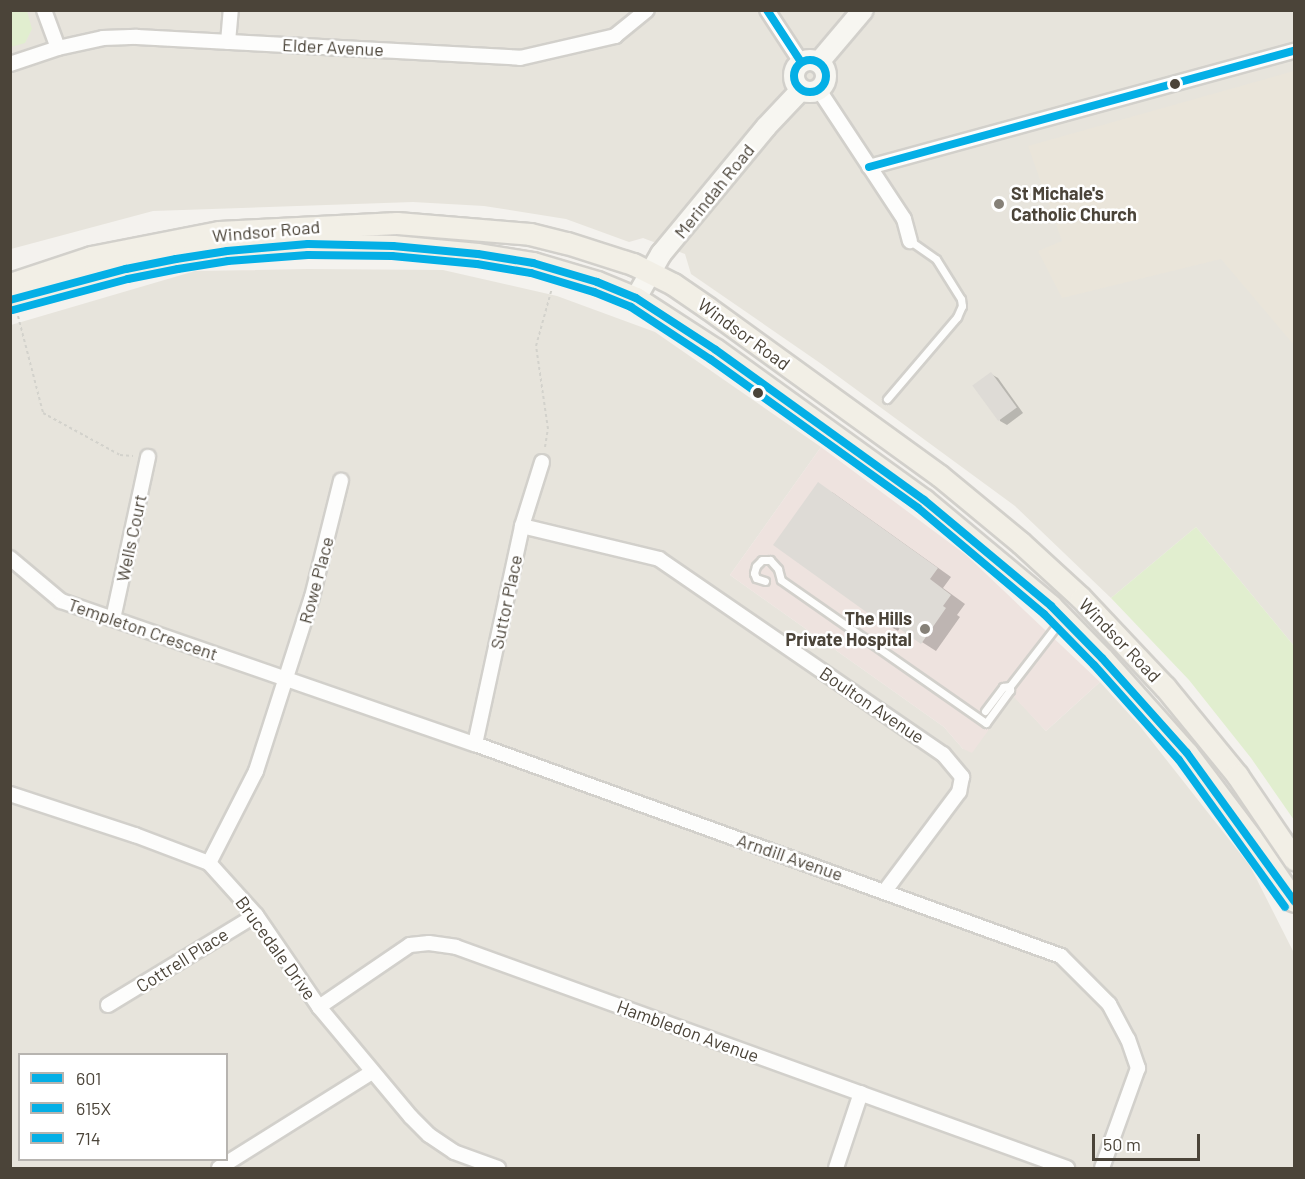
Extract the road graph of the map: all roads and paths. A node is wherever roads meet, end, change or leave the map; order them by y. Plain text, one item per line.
1 (44, 10) edge
2 (231, 10) edge
3 (647, 10) edge
4 (767, 10) edge
5 (863, 10) edge
6 (228, 42) junction
7 (58, 48) junction
8 (1294, 51) edge
9 (810, 62) junction
10 (10, 64) edge
11 (810, 90) junction
12 (869, 167) junction
13 (910, 241) joint
14 (557, 269) junction
15 (651, 273) junction
16 (10, 284) edge
17 (636, 298) junction
18 (14, 306) edge
19 (887, 399) dead end
20 (148, 458) joint
21 (542, 462) joint
22 (341, 481) dead end
23 (522, 526) junction
24 (1032, 553) junction
25 (10, 558) edge
26 (765, 581) dead end
27 (1063, 618) junction
28 (113, 619) junction
29 (288, 679) junction
30 (1010, 686) junction
31 (1165, 687) junction
32 (985, 711) dead end
33 (474, 744) junction
34 (10, 794) edge
35 (1294, 859) edge
36 (209, 863) junction
37 (885, 891) junction
38 (1294, 901) edge
39 (256, 915) junction
40 (108, 1005) dead end
41 (319, 1007) junction
42 (372, 1072) junction
43 (861, 1093) junction
44 (219, 1168) edge
45 (498, 1168) edge
46 (836, 1168) edge
47 (1067, 1168) edge
48 (1102, 1168) edge

1 - 7 street
2 - 6 street
3 - 6 street, Elder Avenue
4 - 9 street
5 - 9 main road
6 - 7 street, Elder Avenue
7 - 10 street, Elder Avenue
8 - 12 street
9 - 11 main road
9 - 11 main road
11 - 12 street
11 - 15 main road, Merindah Road
12 - 13 street
13 - 19 lane
14 - 17 main road, Windsor Road
14 - 18 main road, Windsor Road
14 - 21 path
15 - 16 main road, Windsor Road
15 - 17 main road, Merindah Road
15 - 24 main road, Windsor Road
17 - 27 main road, Windsor Road
18 - 20 path
20 - 28 street, Wells Court
21 - 23 street, Suttor Place
22 - 29 street, Rowe Place
23 - 33 street, Suttor Place
23 - 37 street, Boulton Avenue
24 - 27 main road
24 - 31 main road, Windsor Road
25 - 28 street, Templeton Crescent
26 - 30 lane
27 - 30 lane
27 - 31 main road
27 - 38 main road, Windsor Road
28 - 29 street, Templeton Crescent
29 - 33 street, Arndill Avenue
29 - 36 street, Rowe Place
30 - 32 lane
31 - 35 main road, Windsor Road
33 - 37 street, Arndill Avenue
34 - 36 street, Brucedale Drive
36 - 39 street, Brucedale Drive
37 - 48 street, Arndill Avenue
39 - 40 street, Cottrell Place
39 - 41 street, Brucedale Drive
41 - 42 street, Brucedale Drive
41 - 43 street, Hambledon Avenue
42 - 44 street
42 - 45 street, Brucedale Drive
43 - 46 street
43 - 47 street, Hambledon Avenue

